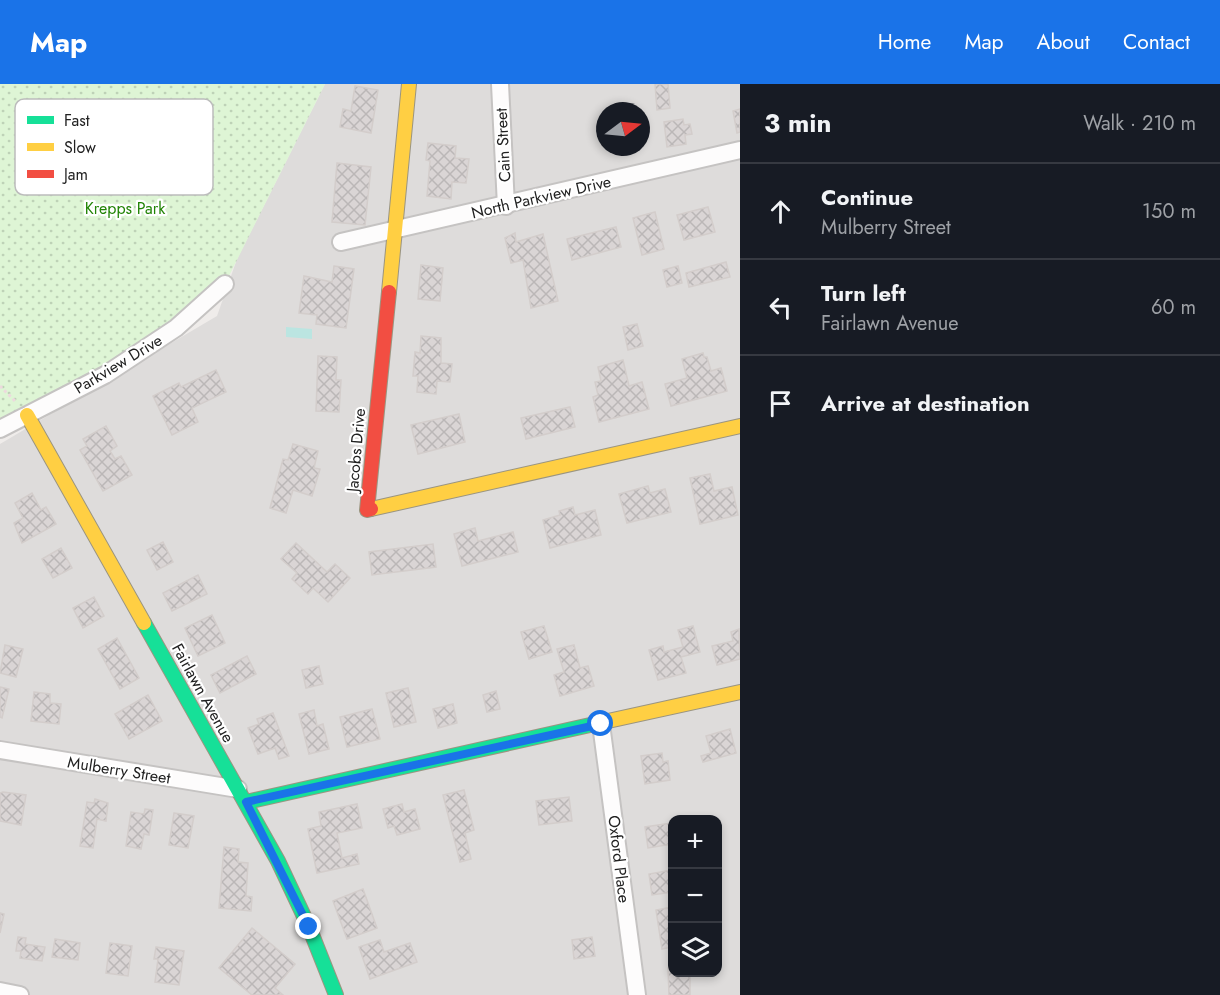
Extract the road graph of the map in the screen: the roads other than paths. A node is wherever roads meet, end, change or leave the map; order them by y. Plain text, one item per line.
1 (409, 84) edge
2 (500, 84) edge
3 (740, 150) edge
4 (506, 206) junction
5 (393, 231) junction
6 (341, 242) dead end
7 (225, 284) dead end
8 (27, 415) junction
9 (740, 426) edge
10 (0, 429) edge
11 (740, 692) edge
12 (601, 724) junction
13 (0, 750) edge
14 (242, 796) junction
15 (0, 991) edge
16 (20, 995) edge
17 (336, 995) edge
18 (637, 995) edge

1 - 5 street, Jacobs Drive
2 - 4 street, Cain Street
3 - 4 street, North Parkview Drive
4 - 5 street, North Parkview Drive
5 - 6 street, North Parkview Drive
5 - 9 street, Jacobs Drive
7 - 8 street, Parkview Drive
8 - 10 street, Parkview Drive
8 - 14 street, Fairlawn Avenue
11 - 12 street, Mulberry Street
12 - 14 street, Mulberry Street
12 - 18 street, Oxford Place
13 - 14 street, Mulberry Street
14 - 17 street, Fairlawn Avenue
15 - 16 street

